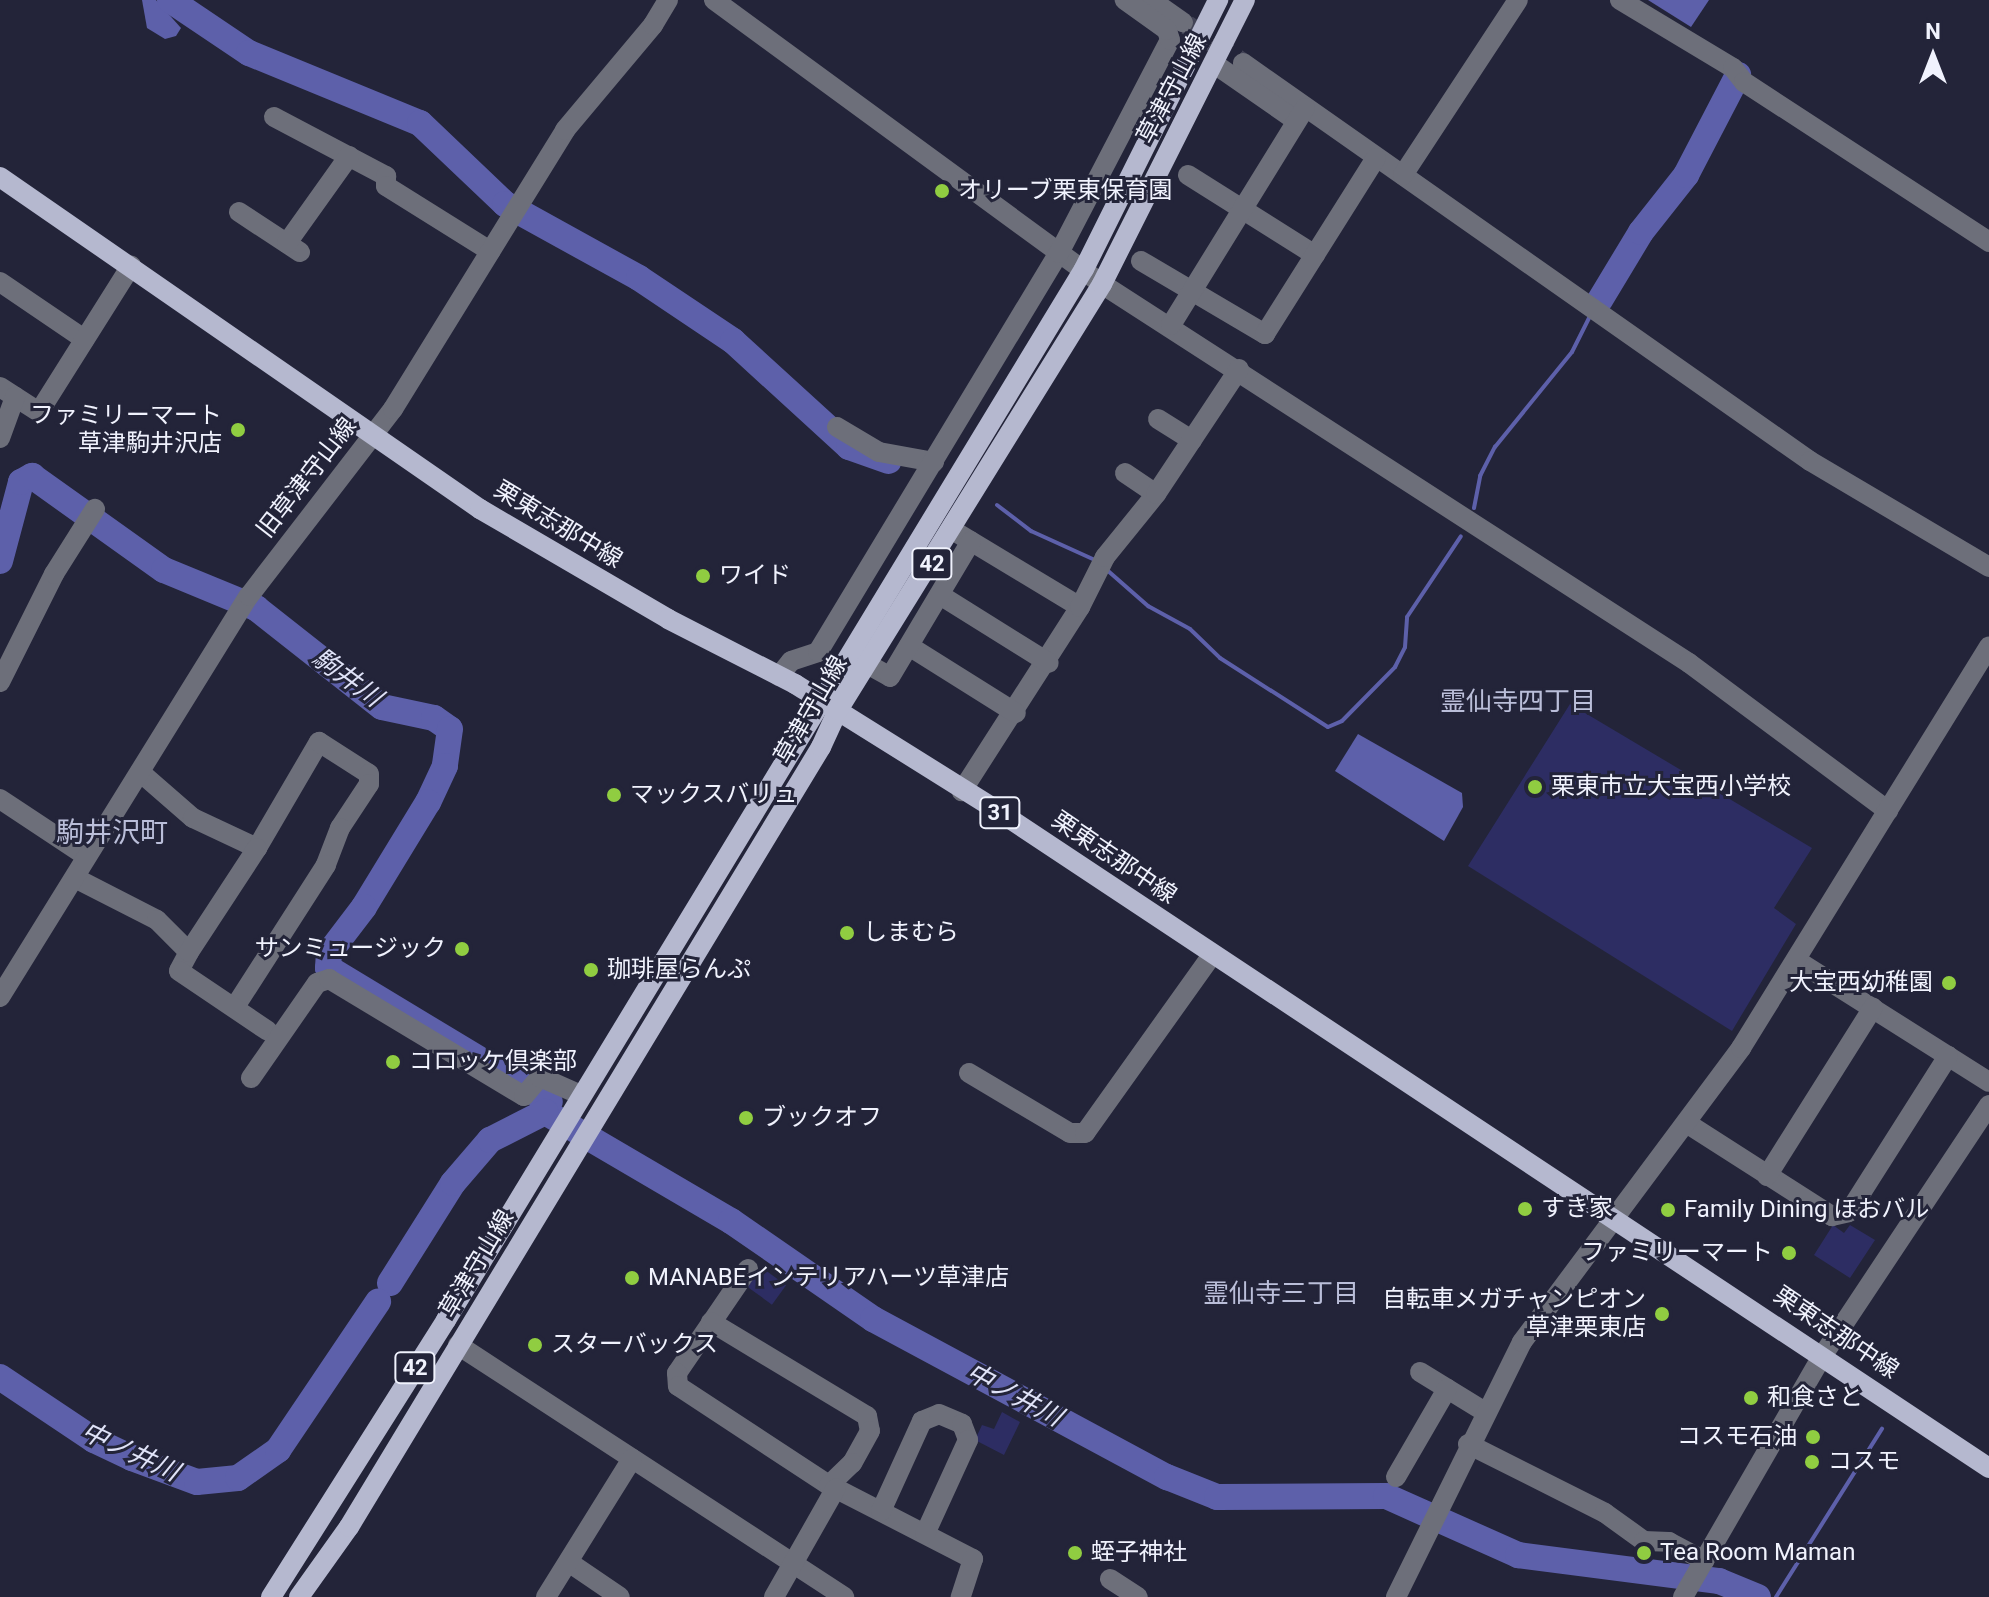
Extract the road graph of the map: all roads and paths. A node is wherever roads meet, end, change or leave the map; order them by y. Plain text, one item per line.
1 (668, 0) edge
2 (714, 0) edge
3 (1125, 0) edge
4 (1151, 0) edge
5 (1218, 0) edge
6 (1245, 0) edge
7 (1518, 0) edge
8 (1620, 0) edge
9 (1183, 22) tunnel mouth
10 (1243, 63) tunnel mouth
11 (1216, 65) junction
12 (1300, 114) junction
13 (274, 117) dead end
14 (349, 156) junction
15 (1376, 158) junction
16 (1188, 175) dead end
17 (1403, 175) junction
18 (0, 177) edge
19 (1242, 209) junction
20 (239, 212) dead end
21 (1989, 242) edge
22 (490, 251) junction
23 (1059, 253) junction
24 (1315, 255) junction
25 (1141, 261) dead end
26 (131, 266) junction
27 (1084, 269) junction
28 (0, 282) edge
29 (1102, 284) junction
30 (1192, 292) junction
31 (1171, 325) junction
32 (84, 339) junction
33 (1239, 369) junction
34 (8, 392) edge
35 (1158, 419) dead end
36 (837, 427) dead end
37 (0, 438) edge
38 (373, 438) junction
39 (1192, 440) junction
40 (934, 462) junction
41 (1125, 473) dead end
42 (1156, 494) junction
43 (95, 509) dead end
44 (962, 536) junction
45 (1989, 567) edge
46 (940, 595) junction
47 (1080, 607) junction
48 (909, 646) junction
49 (1989, 646) edge
50 (1049, 663) junction
51 (867, 664) junction
52 (779, 676) junction
53 (0, 682) edge
54 (820, 700) junction
55 (838, 710) junction
56 (1016, 713) junction
57 (140, 772) junction
58 (962, 791) junction
59 (0, 799) edge
60 (1888, 811) junction
61 (257, 848) junction
62 (86, 856) junction
63 (75, 878) junction
64 (189, 952) junction
65 (1212, 955) junction
66 (1796, 960) junction
67 (0, 997) edge
68 (235, 1007) junction
69 (1873, 1008) junction
70 (268, 1031) dead end
71 (1948, 1056) junction
72 (969, 1073) dead end
73 (251, 1078) dead end
74 (1989, 1082) edge
75 (578, 1100) junction
76 (1989, 1105) edge
77 (1688, 1124) junction
78 (1767, 1176) junction
79 (1615, 1216) junction
80 (748, 1269) dead end
81 (711, 1322) junction
82 (458, 1345) junction
83 (1823, 1355) junction
84 (1420, 1372) dead end
85 (1447, 1389) junction
86 (1485, 1412) junction
87 (1468, 1444) junction
88 (632, 1459) junction
89 (1989, 1468) edge
90 (1396, 1477) dead end
91 (832, 1486) junction
92 (881, 1511) junction
93 (925, 1534) junction
94 (1703, 1562) junction
95 (570, 1563) junction
96 (794, 1567) junction
97 (1110, 1579) dead end
98 (1684, 1595) edge
99 (271, 1597) edge
100 (299, 1597) edge
101 (546, 1597) edge
102 (620, 1597) edge
103 (774, 1597) edge
104 (844, 1597) edge
105 (961, 1597) edge
106 (1138, 1597) edge
107 (1396, 1597) edge

1 - 22 street, 旧草津守山線
2 - 23 street
3 - 23 street
4 - 9 street
5 - 27 main road, 草津守山線 / 42
6 - 11 main road, 草津守山線 / 42
7 - 17 street
8 - 21 street
10 - 12 street
11 - 12 street
11 - 29 main road, 草津守山線 / 42
12 - 15 street
12 - 19 street
13 - 14 street
14 - 20 street
14 - 22 street
15 - 17 street
15 - 24 street
16 - 19 street
17 - 45 street
18 - 26 main road, 栗東志那中線 / 31
19 - 24 street
19 - 30 street
22 - 38 street, 旧草津守山線
23 - 27 street
23 - 40 street
24 - 30 street
25 - 30 street
26 - 32 street
26 - 38 main road, 栗東志那中線 / 31
27 - 29 street
27 - 54 main road, 草津守山線 / 42
28 - 32 street
29 - 31 street
29 - 44 main road, 草津守山線 / 42
30 - 31 street
31 - 33 street
32 - 34 street
33 - 39 street
33 - 60 street
34 - 37 street
35 - 39 street
36 - 40 street
38 - 52 main road, 栗東志那中線 / 31
38 - 57 street, 旧草津守山線
39 - 42 street
40 - 52 street
41 - 42 street
42 - 47 street
43 - 53 street
44 - 46 street
44 - 47 street
44 - 51 main road, 草津守山線 / 42
46 - 48 street
46 - 50 street
47 - 50 street
48 - 51 street
48 - 56 street
49 - 60 street
50 - 56 street
51 - 55 main road, 草津守山線 / 42
52 - 54 main road, 栗東志那中線 / 31
54 - 55 main road, 栗東志那中線 / 31
54 - 75 main road, 草津守山線 / 42
55 - 58 main road, 栗東志那中線 / 31
55 - 82 main road, 草津守山線 / 42
56 - 58 street
57 - 61 street
57 - 62 street, 旧草津守山線
58 - 65 main road, 栗東志那中線 / 31
59 - 62 street
60 - 66 street
61 - 64 street
61 - 68 street
62 - 63 street, 旧草津守山線
63 - 64 street
63 - 67 street, 旧草津守山線
64 - 68 street
65 - 72 street
65 - 79 main road, 栗東志那中線 / 31
66 - 69 street
66 - 77 street
68 - 70 street
69 - 71 street
69 - 78 street
71 - 74 street
71 - 78 street
73 - 75 street
75 - 99 main road, 草津守山線 / 42
76 - 83 street
77 - 78 street
77 - 79 street
79 - 83 main road, 栗東志那中線 / 31
79 - 86 street
80 - 81 street
81 - 91 street
81 - 91 street
82 - 88 street
82 - 100 main road, 草津守山線 / 42
83 - 89 main road, 栗東志那中線 / 31
83 - 94 street
84 - 85 street
85 - 86 street
85 - 90 street
86 - 87 street
87 - 94 street
87 - 107 street
88 - 95 street
88 - 96 street
91 - 92 street
91 - 96 street
92 - 93 street
92 - 93 street
93 - 105 street
94 - 98 street
95 - 101 street
95 - 102 street
96 - 103 street
96 - 104 street
97 - 106 street

